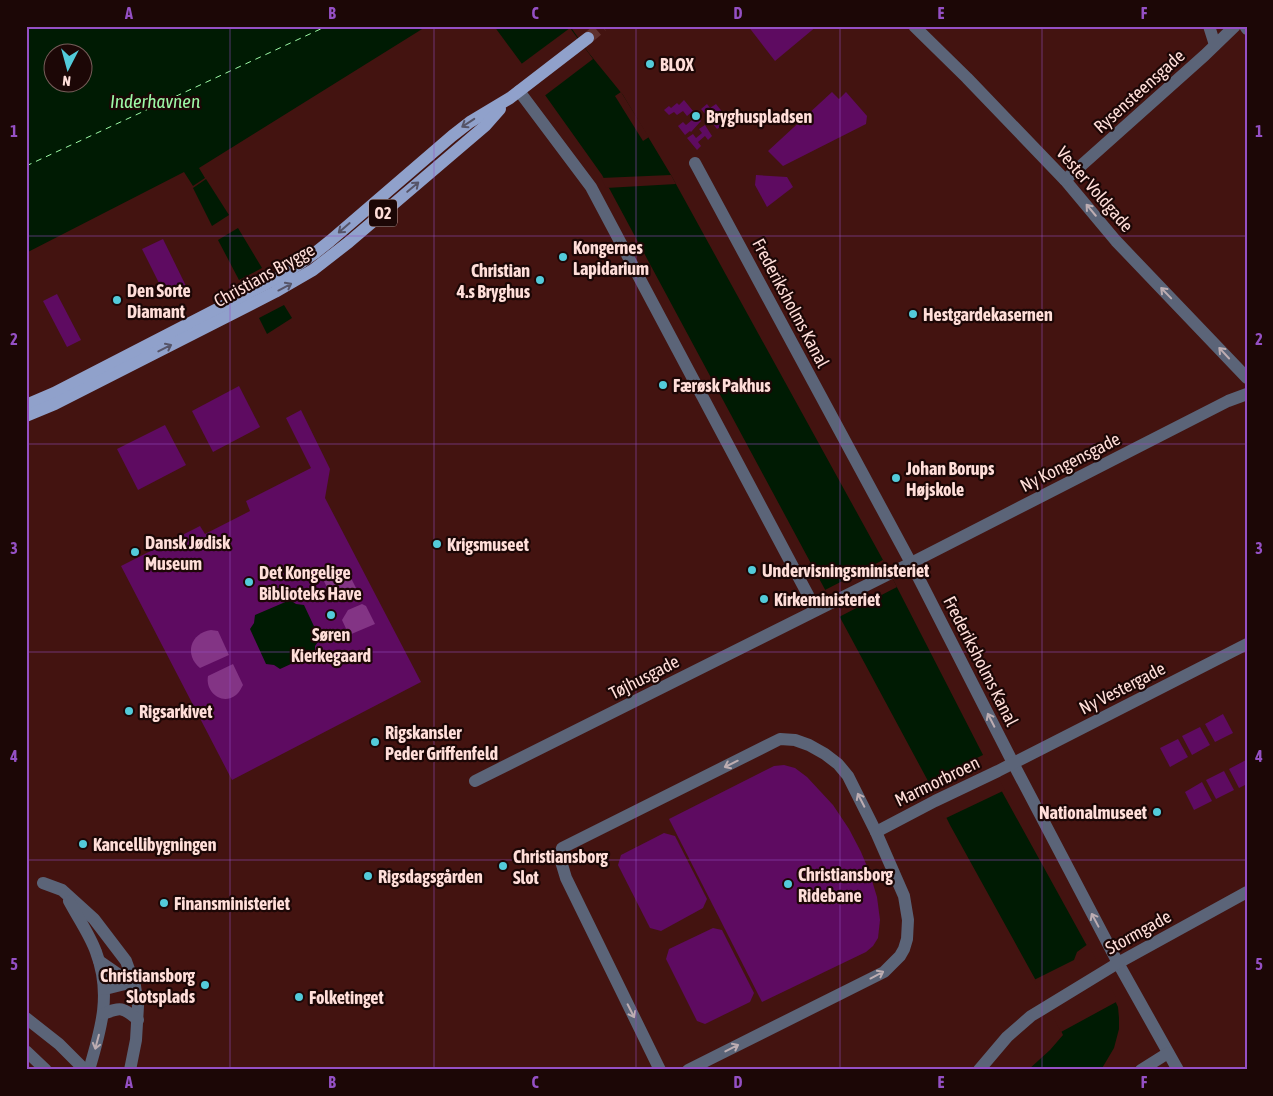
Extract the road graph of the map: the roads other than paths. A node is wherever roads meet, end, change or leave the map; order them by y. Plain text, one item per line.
1 (914, 26) edge
2 (1209, 26) edge
3 (1235, 26) edge
4 (585, 41) tunnel mouth
5 (1215, 45) junction
6 (514, 95) junction
7 (695, 163) dead end
8 (1065, 180) junction
9 (1247, 378) edge
10 (1247, 394) edge
11 (26, 405) edge
12 (26, 416) edge
13 (911, 563) junction
14 (816, 610) junction
15 (1247, 644) edge
16 (1013, 763) junction
17 (475, 781) dead end
18 (876, 832) junction
19 (43, 883) dead end
20 (62, 890) junction
21 (1247, 892) edge
22 (99, 961) junction
23 (1118, 963) junction
24 (135, 986) junction
25 (105, 989) junction
26 (103, 1014) junction
27 (26, 1018) edge
28 (138, 1020) junction
29 (26, 1051) edge
30 (1168, 1053) junction
31 (46, 1070) edge
32 (85, 1070) edge
33 (89, 1070) edge
34 (130, 1070) edge
35 (660, 1070) edge
36 (688, 1070) edge
37 (979, 1070) edge
38 (1141, 1070) edge
39 (1178, 1070) edge

1 - 8 street, Vester Voldgade
2 - 5 street
3 - 5 street, Rysensteensgade
4 - 6 main road, Christians Brygge / O2
5 - 8 street, Rysensteensgade
6 -> 11 main road, Christians Brygge / O2
12 -> 6 main road, Christians Brygge / O2
6 - 14 street
7 - 13 street, Frederiksholms Kanal
9 -> 8 street, Vester Voldgade
10 - 13 street, Ny Kongensgade
13 - 14 street, Tøjhusgade
16 -> 13 street, Frederiksholms Kanal
14 - 17 street, Tøjhusgade
15 - 16 street, Ny Vestergade
16 - 18 street, Marmorbroen
23 -> 16 street, Frederiksholms Kanal
18 -> 35 street
36 -> 18 street
19 - 20 street
20 - 22 street
20 - 24 street
21 - 23 street, Stormgade
22 - 24 street
22 - 25 street
23 - 30 street, Frederiksholms Kanal
23 - 37 street, Stormgade
24 - 25 street
24 - 28 street
25 - 26 street
26 - 28 street
26 -> 33 street
27 - 32 street
28 - 34 street
29 - 31 street
30 - 38 street
30 - 39 street, Frederiksholms Kanal

